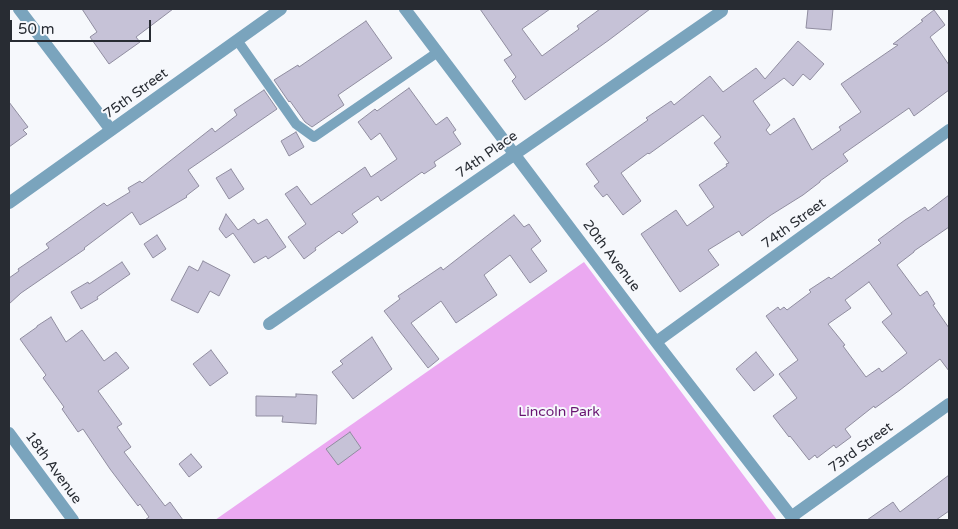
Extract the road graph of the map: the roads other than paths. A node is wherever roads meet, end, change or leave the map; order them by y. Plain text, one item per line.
1 (20, 9) edge
2 (281, 9) edge
3 (405, 9) edge
4 (722, 11) dead end
5 (237, 40) junction
6 (438, 52) junction
7 (111, 130) junction
8 (949, 130) edge
9 (515, 154) junction
10 (9, 203) edge
11 (269, 324) dead end
12 (656, 342) junction
13 (949, 404) edge
14 (9, 433) edge
15 (792, 519) edge
16 (73, 520) edge

1 - 7 street
2 - 5 street, 75th Street
3 - 6 street, 20th Avenue
4 - 9 street, 74th Place
5 - 6 lane
5 - 7 street, 75th Street
6 - 9 street, 20th Avenue
7 - 10 street, 75th Street
8 - 12 street, 74th Street
9 - 11 street, 74th Place
9 - 12 street, 20th Avenue
12 - 15 street, 20th Avenue
13 - 15 street, 73rd Street
14 - 16 street, 18th Avenue

